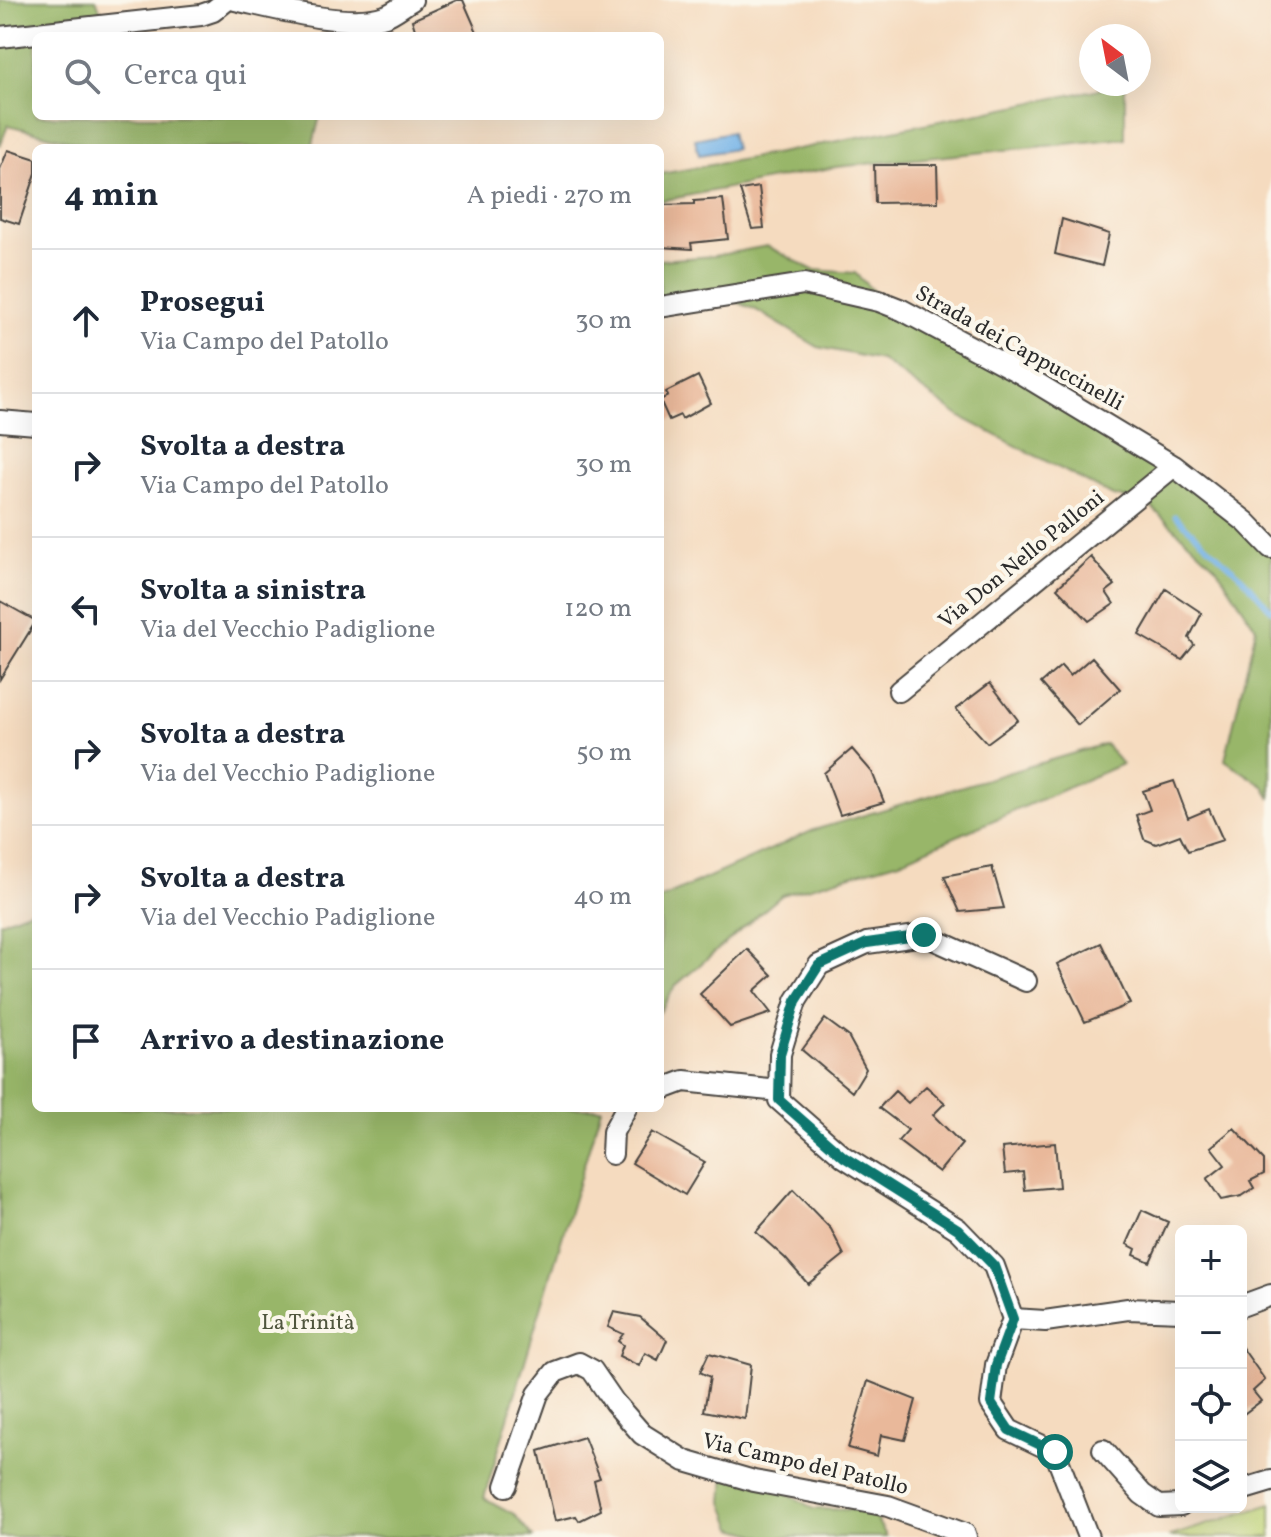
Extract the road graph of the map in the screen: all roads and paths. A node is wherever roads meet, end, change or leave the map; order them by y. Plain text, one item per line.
1 (227, 0) edge
2 (235, 0) edge
3 (412, 0) edge
4 (46, 32) edge
5 (32, 33) edge
6 (0, 37) edge
7 (664, 306) edge
8 (0, 421) edge
9 (32, 424) edge
10 (1174, 466) junction
11 (1271, 548) edge
12 (899, 691) dead end
13 (1026, 981) dead end
14 (664, 1088) edge
15 (779, 1091) junction
16 (624, 1112) edge
17 (612, 1154) dead end
18 (1271, 1295) edge
19 (1247, 1304) edge
20 (1175, 1311) edge
21 (1013, 1319) junction
22 (1103, 1450) dead end
23 (1271, 1481) edge
24 (506, 1486) dead end
25 (1247, 1488) edge
26 (1175, 1505) edge
27 (966, 1537) edge
28 (1088, 1537) edge

1 - 4 street
2 - 3 street
5 - 6 street
7 - 10 street, Strada dei Cappuccinelli
8 - 9 street
10 - 11 street, Strada dei Cappuccinelli
10 - 12 street, Via Don Nello Palloni
13 - 15 street
14 - 15 street
15 - 21 street
16 - 17 street
18 - 19 street
20 - 21 street
21 - 28 street
22 - 26 street
23 - 25 street
24 - 27 street, Via Campo del Patollo

